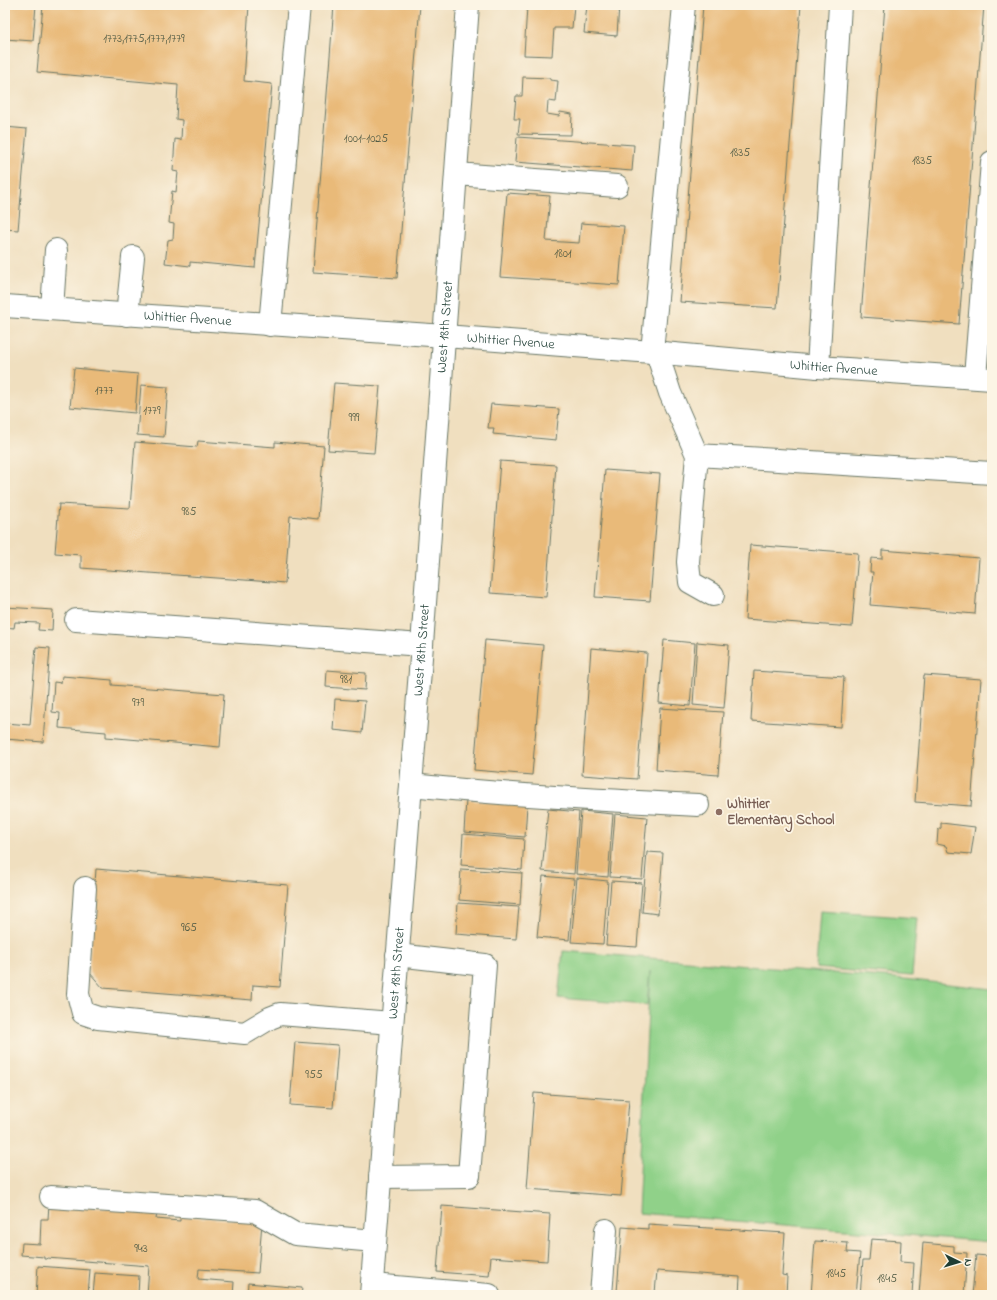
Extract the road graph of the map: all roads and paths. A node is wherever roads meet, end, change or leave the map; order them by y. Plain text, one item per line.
1 (299, 5) edge
2 (468, 5) edge
3 (684, 5) edge
4 (840, 5) edge
5 (992, 162) edge
6 (456, 174) junction
7 (617, 186) dead end
8 (56, 250) dead end
9 (133, 257) dead end
10 (5, 306) edge
11 (52, 309) junction
12 (127, 315) junction
13 (270, 325) junction
14 (445, 336) junction
15 (654, 353) junction
16 (818, 367) junction
17 (983, 378) edge
18 (697, 455) junction
19 (992, 473) edge
20 (713, 595) dead end
21 (76, 620) dead end
22 (422, 645) junction
23 (411, 785) junction
24 (698, 805) dead end
25 (85, 888) dead end
26 (397, 955) junction
27 (392, 1023) junction
28 (380, 1177) junction
29 (51, 1197) dead end
30 (606, 1230) dead end
31 (375, 1242) junction
32 (371, 1290) edge
33 (489, 1295) edge
34 (600, 1295) edge

1 - 13 street
2 - 6 street, West 18th Street
3 - 15 street
4 - 16 street
5 - 17 street
6 - 7 street
6 - 14 street, West 18th Street
8 - 11 street
9 - 12 street
10 - 11 street, Whittier Avenue
11 - 12 street, Whittier Avenue
12 - 13 street, Whittier Avenue
13 - 14 street, Whittier Avenue
14 - 15 street, Whittier Avenue
14 - 22 street, West 18th Street
15 - 16 street, Whittier Avenue
15 - 18 street
16 - 17 street, Whittier Avenue
18 - 19 street
18 - 20 street
21 - 22 street
22 - 23 street, West 18th Street
23 - 24 street
23 - 26 street, West 18th Street
25 - 27 street
26 - 27 street, West 18th Street
26 - 28 street
27 - 28 street, West 18th Street
28 - 31 street, West 18th Street
29 - 31 street
30 - 34 street
31 - 32 street, West 18th Street
32 - 33 street

